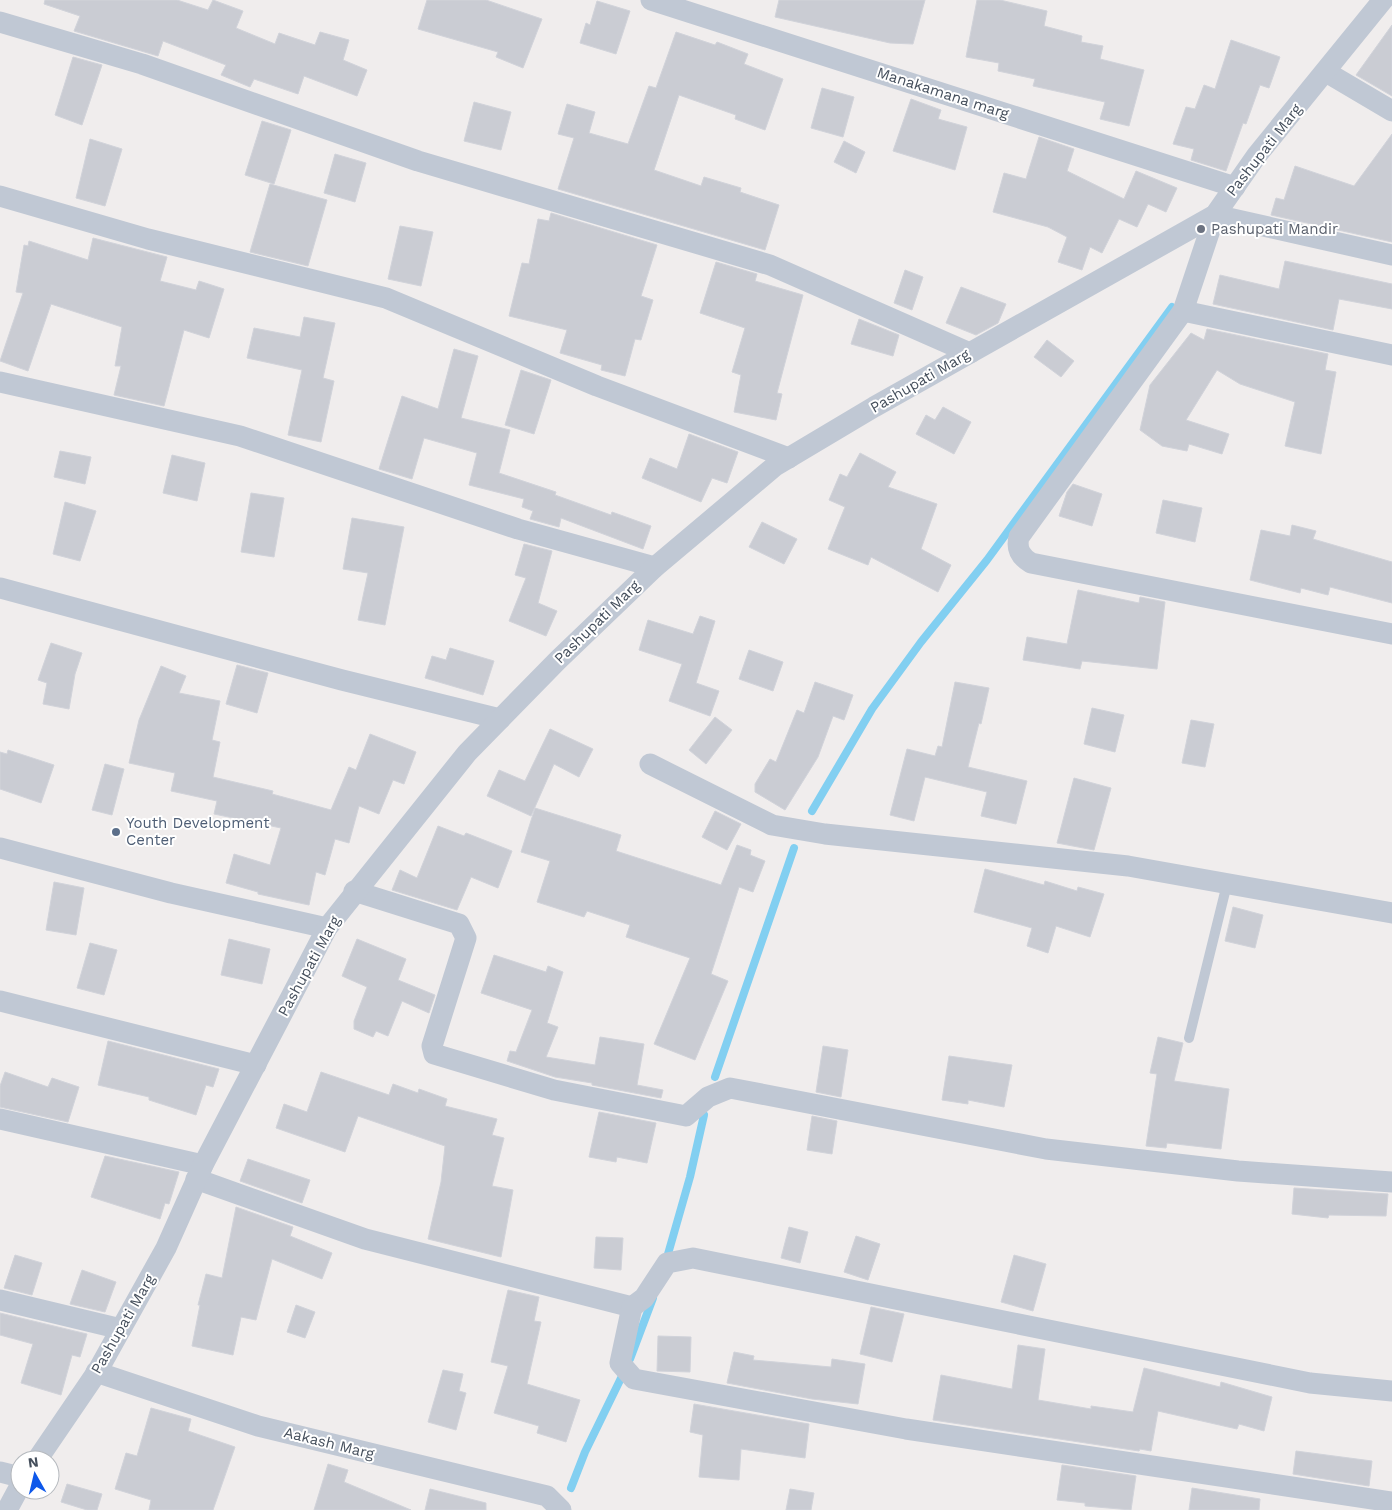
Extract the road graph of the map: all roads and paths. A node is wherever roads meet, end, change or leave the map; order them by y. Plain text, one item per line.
1 (651, 0) edge
2 (1375, 2) edge
3 (0, 22) edge
4 (1326, 72) junction
5 (1392, 111) edge
6 (1235, 186) junction
7 (0, 196) edge
8 (1215, 215) junction
9 (1392, 255) edge
10 (1183, 310) junction
11 (970, 353) junction
12 (1392, 355) edge
13 (0, 382) edge
14 (789, 458) junction
15 (655, 567) junction
16 (0, 588) edge
17 (1392, 634) edge
18 (500, 719) junction
19 (650, 764) dead end
20 (0, 848) edge
21 (1227, 884) junction
22 (354, 891) junction
23 (1392, 913) edge
24 (327, 928) junction
25 (0, 1000) edge
26 (1189, 1038) dead end
27 (256, 1065) junction
28 (0, 1119) edge
29 (200, 1172) junction
30 (1392, 1182) edge
31 (0, 1300) edge
32 (632, 1307) junction
33 (121, 1329) junction
34 (96, 1372) junction
35 (1392, 1391) edge
36 (44, 1450) edge
37 (1392, 1502) edge
38 (562, 1510) edge

1 - 6 street, Manakamana marg
2 - 4 street, Pashupati Marg
3 - 11 street
4 - 5 street
4 - 6 street, Pashupati Marg
6 - 8 street, Pashupati Marg
7 - 14 street
8 - 9 street
8 - 10 street
8 - 11 street, Pashupati Marg
10 - 12 street
10 - 17 street
11 - 14 street, Pashupati Marg
13 - 15 street
14 - 15 street, Pashupati Marg
15 - 18 street, Pashupati Marg
16 - 18 street
18 - 22 street, Pashupati Marg
19 - 21 street
20 - 24 street
21 - 23 street
21 - 26 lane
22 - 24 street, Pashupati Marg
22 - 30 street
24 - 27 street, Pashupati Marg
25 - 27 street
27 - 29 street, Pashupati Marg
28 - 29 street
29 - 32 street
29 - 33 street, Pashupati Marg
31 - 33 street
32 - 35 street
32 - 37 street
33 - 34 street, Pashupati Marg
34 - 36 street, Pashupati Marg
34 - 38 street, Aakash Marg

